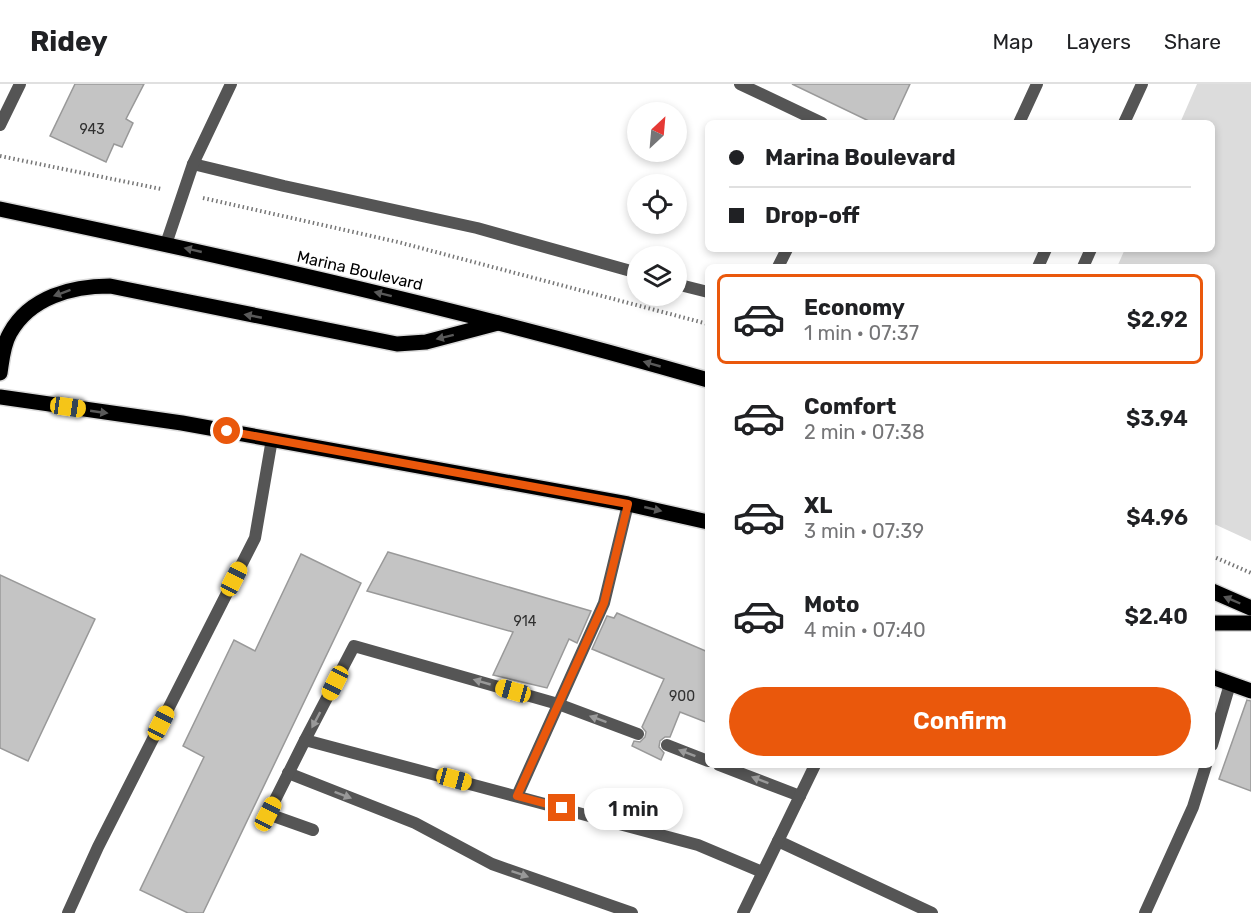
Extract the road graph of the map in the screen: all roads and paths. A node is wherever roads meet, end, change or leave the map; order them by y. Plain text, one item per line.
1 (21, 84) edge
2 (231, 84) edge
3 (740, 84) edge
4 (1037, 84) edge
5 (1142, 84) edge
6 (816, 120) edge
7 (1020, 120) edge
8 (1125, 120) edge
9 (0, 125) edge
10 (0, 156) edge
11 (193, 164) junction
12 (182, 194) junction
13 (0, 209) edge
14 (166, 244) junction
15 (627, 270) edge
16 (687, 287) edge
17 (705, 291) edge
18 (501, 322) junction
19 (705, 323) edge
20 (0, 373) edge
21 (705, 379) edge
22 (0, 397) edge
23 (272, 440) junction
24 (628, 504) junction
25 (705, 521) edge
26 (1215, 557) edge
27 (1251, 573) edge
28 (1215, 592) edge
29 (1251, 608) edge
30 (1215, 623) edge
31 (1251, 623) edge
32 (1215, 678) edge
33 (1230, 684) junction
34 (1251, 691) edge
35 (558, 704) junction
36 (638, 734) dead end
37 (1215, 735) edge
38 (305, 740) junction
39 (667, 745) dead end
40 (705, 760) edge
41 (727, 768) edge
42 (814, 768) edge
43 (1205, 768) edge
44 (288, 773) junction
45 (517, 796) junction
46 (800, 796) junction
47 (313, 830) dead end
48 (778, 841) junction
49 (762, 872) junction
50 (68, 913) edge
51 (632, 913) edge
52 (743, 913) edge
53 (932, 913) edge
54 (1145, 913) edge

1 - 9 street
2 - 11 street
3 - 6 street
4 - 7 street
5 - 8 street
10 - 12 path
11 - 12 street
11 - 15 street
12 - 14 street
12 - 19 path
13 - 14 main road, Marina Boulevard
18 -> 14 main road, Marina Boulevard
16 - 17 street
18 -> 20 main road
21 -> 18 main road, Marina Boulevard
22 -> 23 main road
23 - 24 main road
23 - 50 street
24 -> 25 main road
24 - 35 street
26 - 27 path
29 -> 28 main road
30 - 31 main road
32 - 33 main road
33 - 34 main road
33 - 37 street
36 -> 35 street
35 -> 38 street
35 - 45 street
38 - 44 street
38 - 45 street
40 -> 39 street
46 -> 41 street
42 - 46 street
43 - 54 street
44 - 47 street
44 -> 51 street
45 - 49 street
46 - 48 street
48 - 49 street
48 - 53 street
49 - 52 street

